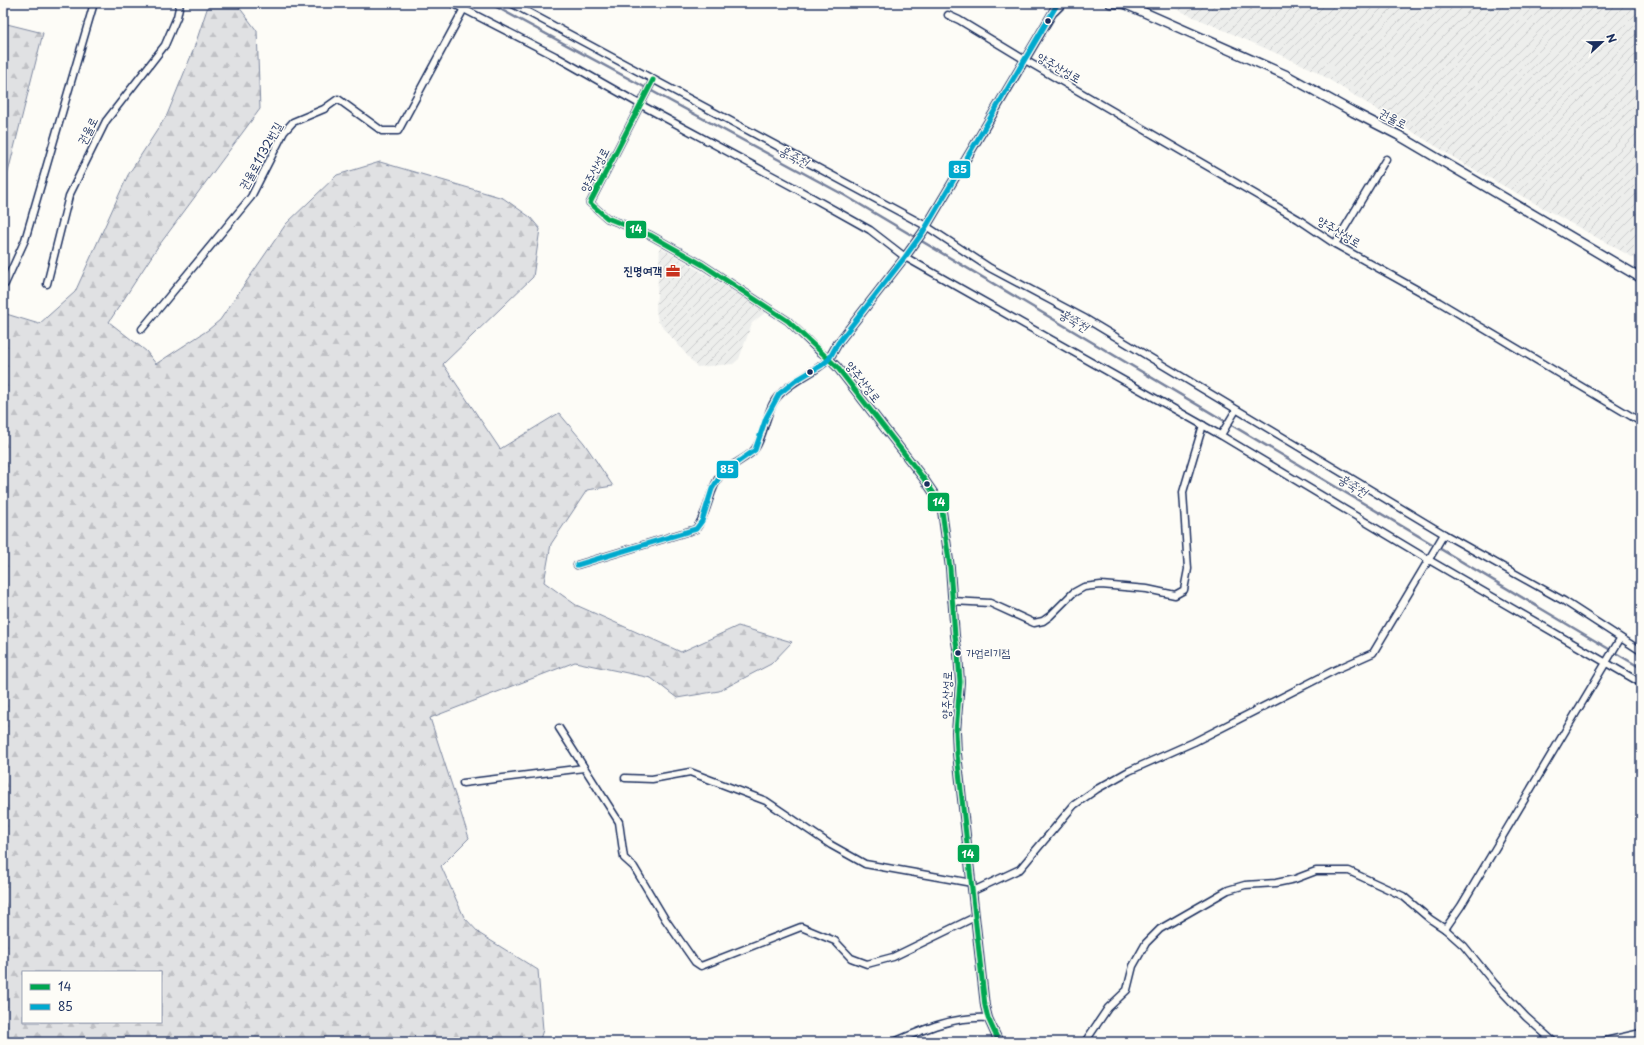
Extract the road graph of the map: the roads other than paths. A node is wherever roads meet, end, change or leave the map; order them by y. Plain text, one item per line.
1 (94, 3) edge
2 (180, 3) edge
3 (452, 3) edge
4 (511, 3) edge
5 (1062, 3) edge
6 (1110, 3) edge
7 (1124, 4) edge
8 (465, 6) edge
9 (1055, 6) edge
10 (948, 15) dead end
11 (1025, 60) junction
12 (653, 80) junction
13 (641, 105) junction
14 (1386, 159) dead end
15 (924, 229) junction
16 (1335, 244) junction
17 (906, 257) junction
18 (1641, 278) edge
19 (5, 284) dead end
20 (47, 284) dead end
21 (142, 329) dead end
22 (829, 359) junction
23 (1236, 410) junction
24 (1641, 422) edge
25 (1203, 425) junction
26 (1221, 435) junction
27 (1444, 534) junction
28 (1429, 560) junction
29 (577, 565) dead end
30 (952, 601) junction
31 (1620, 639) junction
32 (1641, 651) edge
33 (1605, 662) junction
34 (1641, 683) edge
35 (559, 728) dead end
36 (584, 768) junction
37 (625, 778) dead end
38 (463, 783) dead end
39 (972, 883) junction
40 (973, 891) junction
41 (975, 918) junction
42 (1445, 929) junction
43 (988, 1018) junction
44 (1641, 1033) edge
45 (894, 1042) edge
46 (999, 1042) edge
47 (1086, 1042) edge
48 (1554, 1042) edge
49 (1601, 1042) edge

1 - 19 street
2 - 20 street, 권율로
3 - 8 street
4 - 12 street
5 - 9 main road
6 - 7 main road
7 - 18 main road, 권율로
8 - 13 street
8 - 21 street, 권율로1132번길
9 - 11 street, 양주산성로
10 - 11 street
11 - 15 street, 양주산성로
11 - 16 street, 양주산성로
12 - 13 street
12 - 15 street
13 - 17 street
13 - 22 street, 양주산성로
14 - 16 street
15 - 17 street, 양주산성로
15 - 23 street
16 - 24 street, 양주산성로
17 - 22 street, 양주산성로
17 - 25 street
22 - 29 street, 양주산성로
22 - 30 street, 양주산성로
23 - 26 street
23 - 27 street
25 - 26 street
25 - 30 street
26 - 28 street
27 - 28 street
27 - 31 street
28 - 33 street
28 - 40 street
30 - 39 street, 양주산성로
31 - 32 street
31 - 33 street
33 - 34 street
33 - 42 street
35 - 36 street
36 - 38 street
36 - 41 street
37 - 39 street
39 - 40 street, 양주산성로
40 - 41 street, 양주산성로
41 - 43 street, 양주산성로
42 - 47 street
42 - 48 street
43 - 45 street
43 - 46 street, 양주산성로
44 - 49 street

